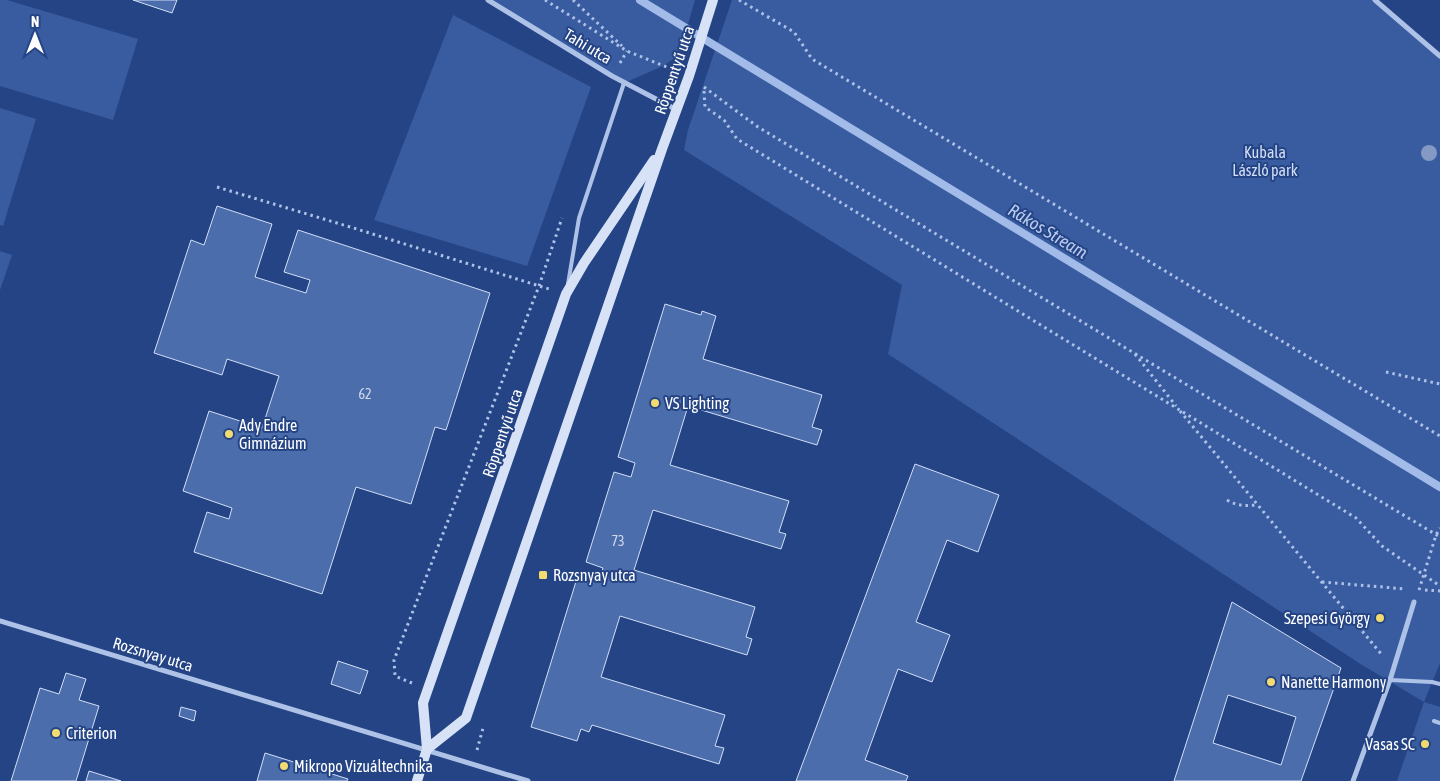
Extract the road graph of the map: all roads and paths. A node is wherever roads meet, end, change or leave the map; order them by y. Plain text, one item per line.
1 (488, 0) edge
2 (545, 0) edge
3 (573, 0) edge
4 (713, 0) edge
5 (739, 0) edge
6 (1375, 0) edge
7 (627, 50) junction
8 (1440, 56) edge
9 (612, 76) junction
10 (690, 76) junction
11 (624, 83) junction
12 (677, 110) junction
13 (662, 149) junction
14 (217, 187) dead end
15 (564, 213) dead end
16 (539, 286) junction
17 (566, 294) junction
18 (1133, 352) junction
19 (1386, 372) dead end
20 (1440, 384) edge
21 (1178, 408) junction
22 (1440, 436) edge
23 (1227, 500) dead end
24 (1258, 505) junction
25 (1440, 528) edge
26 (1438, 536) edge
27 (1424, 576) junction
28 (1322, 582) junction
29 (1440, 586) edge
30 (1409, 589) dead end
31 (1419, 590) dead end
32 (1440, 591) edge
33 (1414, 602) dead end
34 (0, 621) edge
35 (1394, 668) junction
36 (395, 676) dead end
37 (1390, 680) junction
38 (1440, 684) edge
39 (470, 704) junction
40 (1434, 721) dead end
41 (1440, 723) edge
42 (427, 749) junction
43 (473, 764) junction
44 (417, 781) edge
45 (528, 781) edge
46 (1353, 781) edge

1 - 9 street, Tahi utca
2 - 7 path
3 - 7 path
4 - 10 street, Röppentyű utca
5 - 22 path
6 - 8 street
7 - 9 path
7 - 10 path
9 - 11 street, Tahi utca
10 - 12 street, Röppentyű utca
11 - 12 street, Tahi utca
11 - 17 lane
12 - 13 street, Röppentyű utca
13 - 17 street, Röppentyű utca
13 - 39 street, Röppentyű utca
14 - 16 path
15 - 16 path
16 - 17 path
16 - 36 path
17 - 42 street, Röppentyű utca
18 - 21 path
18 - 21 path
18 - 26 path
19 - 20 path
21 - 24 path
21 - 27 path
23 - 24 path
24 - 28 path
25 - 26 path
26 - 27 path
27 - 29 path
28 - 30 path
28 - 35 path
31 - 32 path
33 - 35 street
34 - 42 street, Rozsnyay utca
35 - 37 street
37 - 38 lane
37 - 46 street
39 - 42 street, Röppentyű utca
39 - 43 path
40 - 41 lane
42 - 43 street, Rozsnyay utca
42 - 44 street, Röppentyű utca
43 - 45 street, Rozsnyay utca

